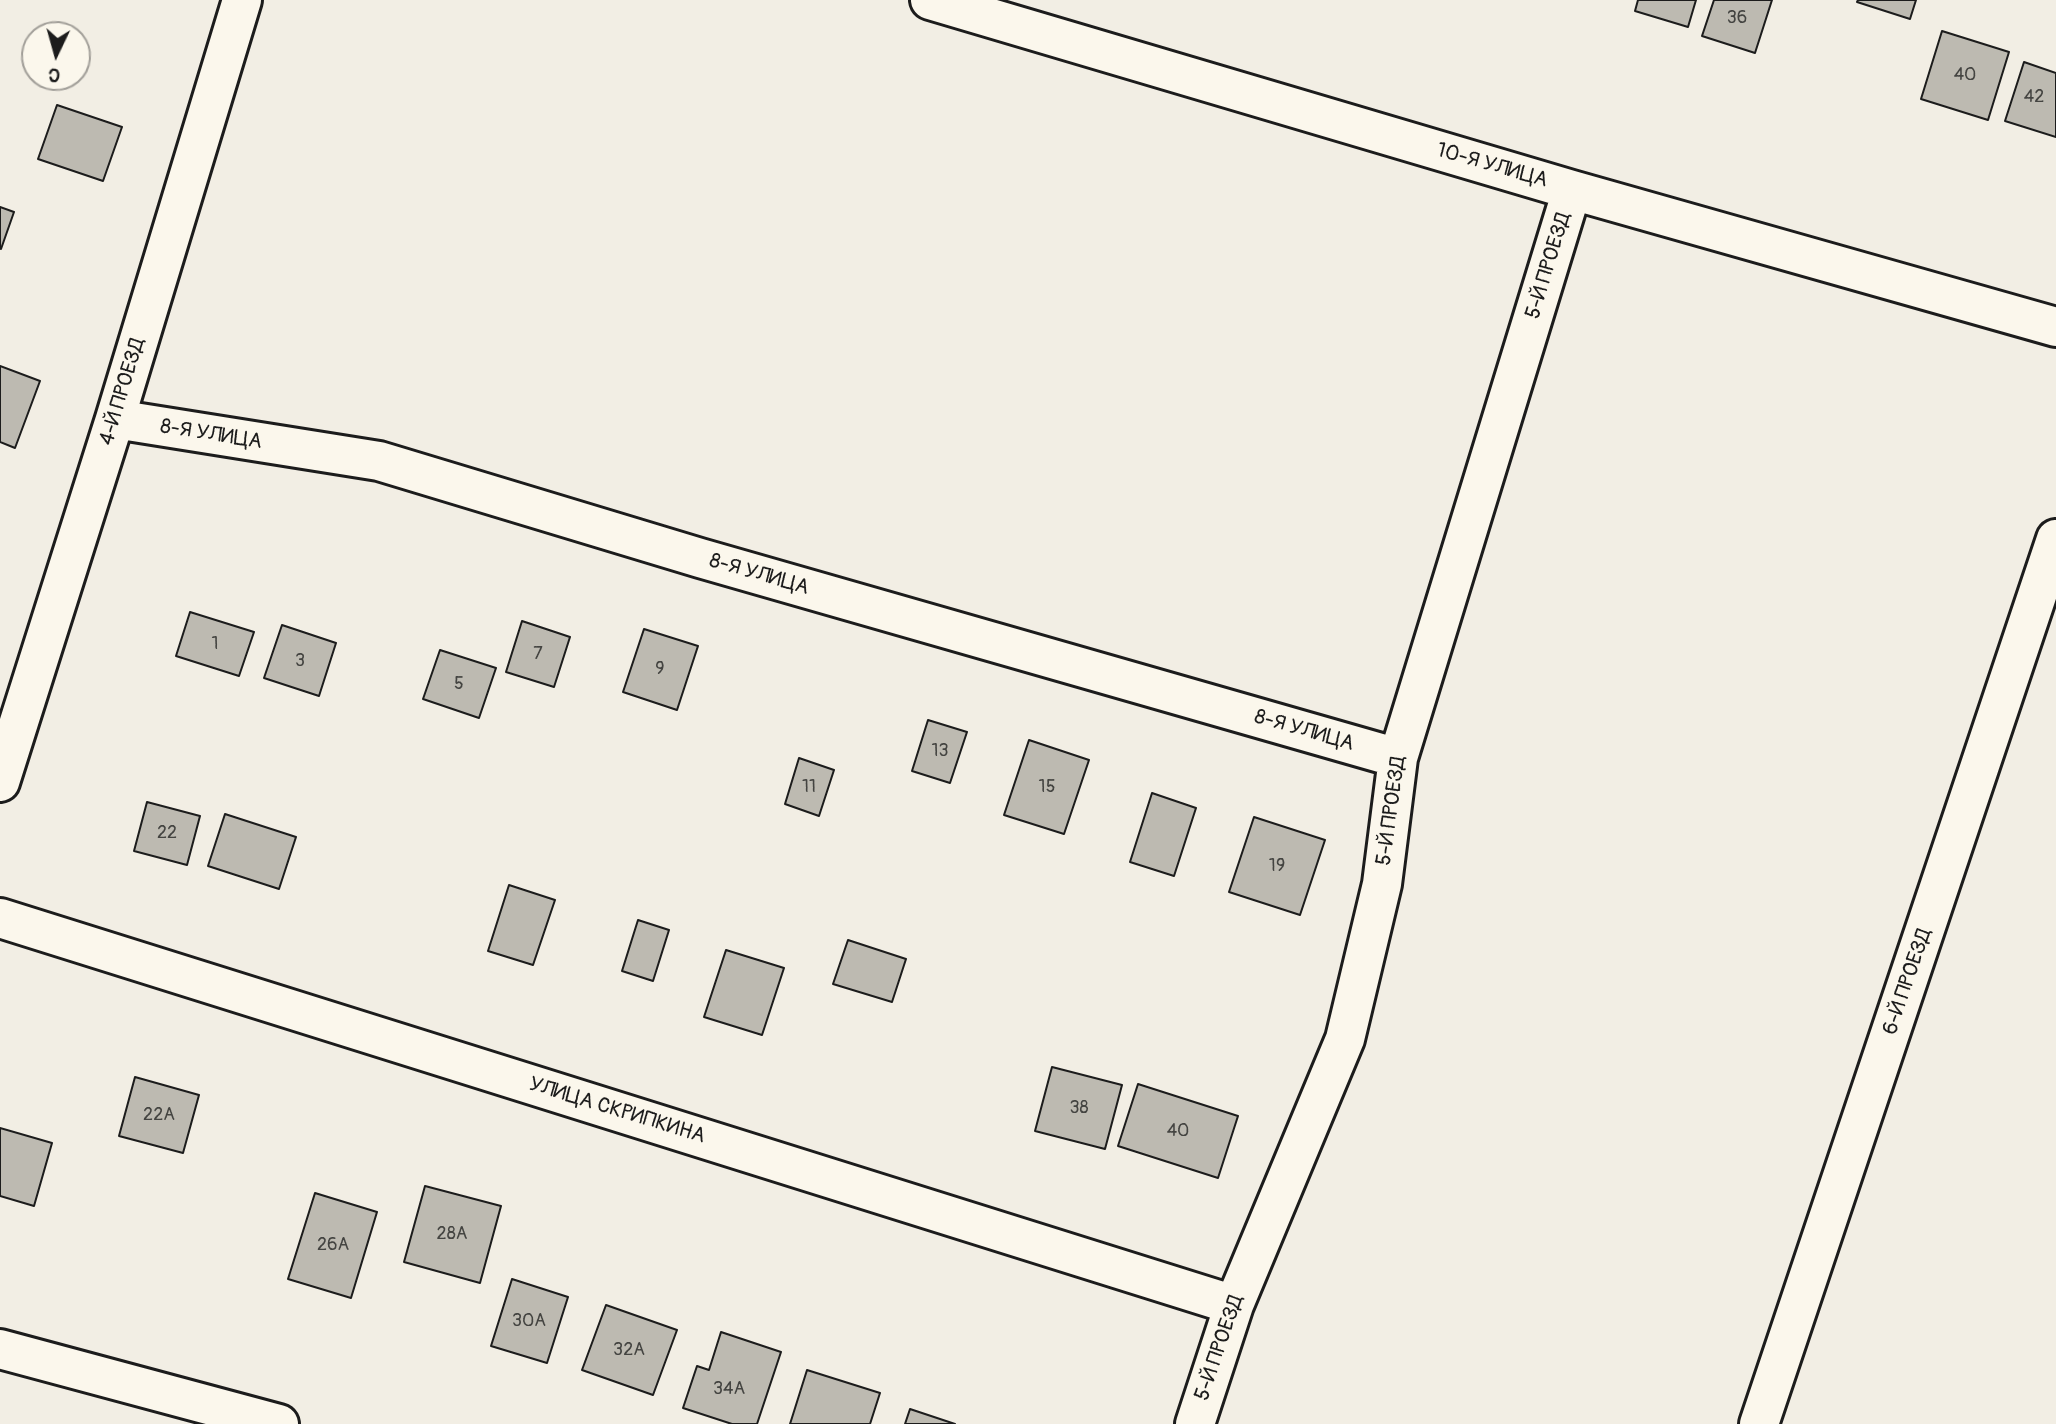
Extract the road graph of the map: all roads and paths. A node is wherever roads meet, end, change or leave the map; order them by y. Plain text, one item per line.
1 (242, 0) edge
2 (930, 0) edge
3 (1572, 190) junction
4 (2056, 327) edge
5 (115, 419) junction
6 (2056, 539) edge
7 (1398, 758) junction
8 (0, 782) edge
9 (0, 918) edge
10 (1234, 1305) junction
11 (0, 1349) edge
12 (279, 1424) edge
13 (1195, 1424) edge
14 (1759, 1424) edge

1 - 5 street, 4-Й ПРОЕЗД
2 - 3 street, 10-Я УЛИЦА
3 - 4 street, 10-Я УЛИЦА
3 - 7 street, 5-Й ПРОЕЗД
5 - 7 street, 8-Я УЛИЦА
5 - 8 street, 4-Й ПРОЕЗД
6 - 14 street, 6-Й ПРОЕЗД
7 - 10 street, 5-Й ПРОЕЗД
9 - 10 street, УЛИЦА СКРИПКИНА
10 - 13 street, 5-Й ПРОЕЗД
11 - 12 street

